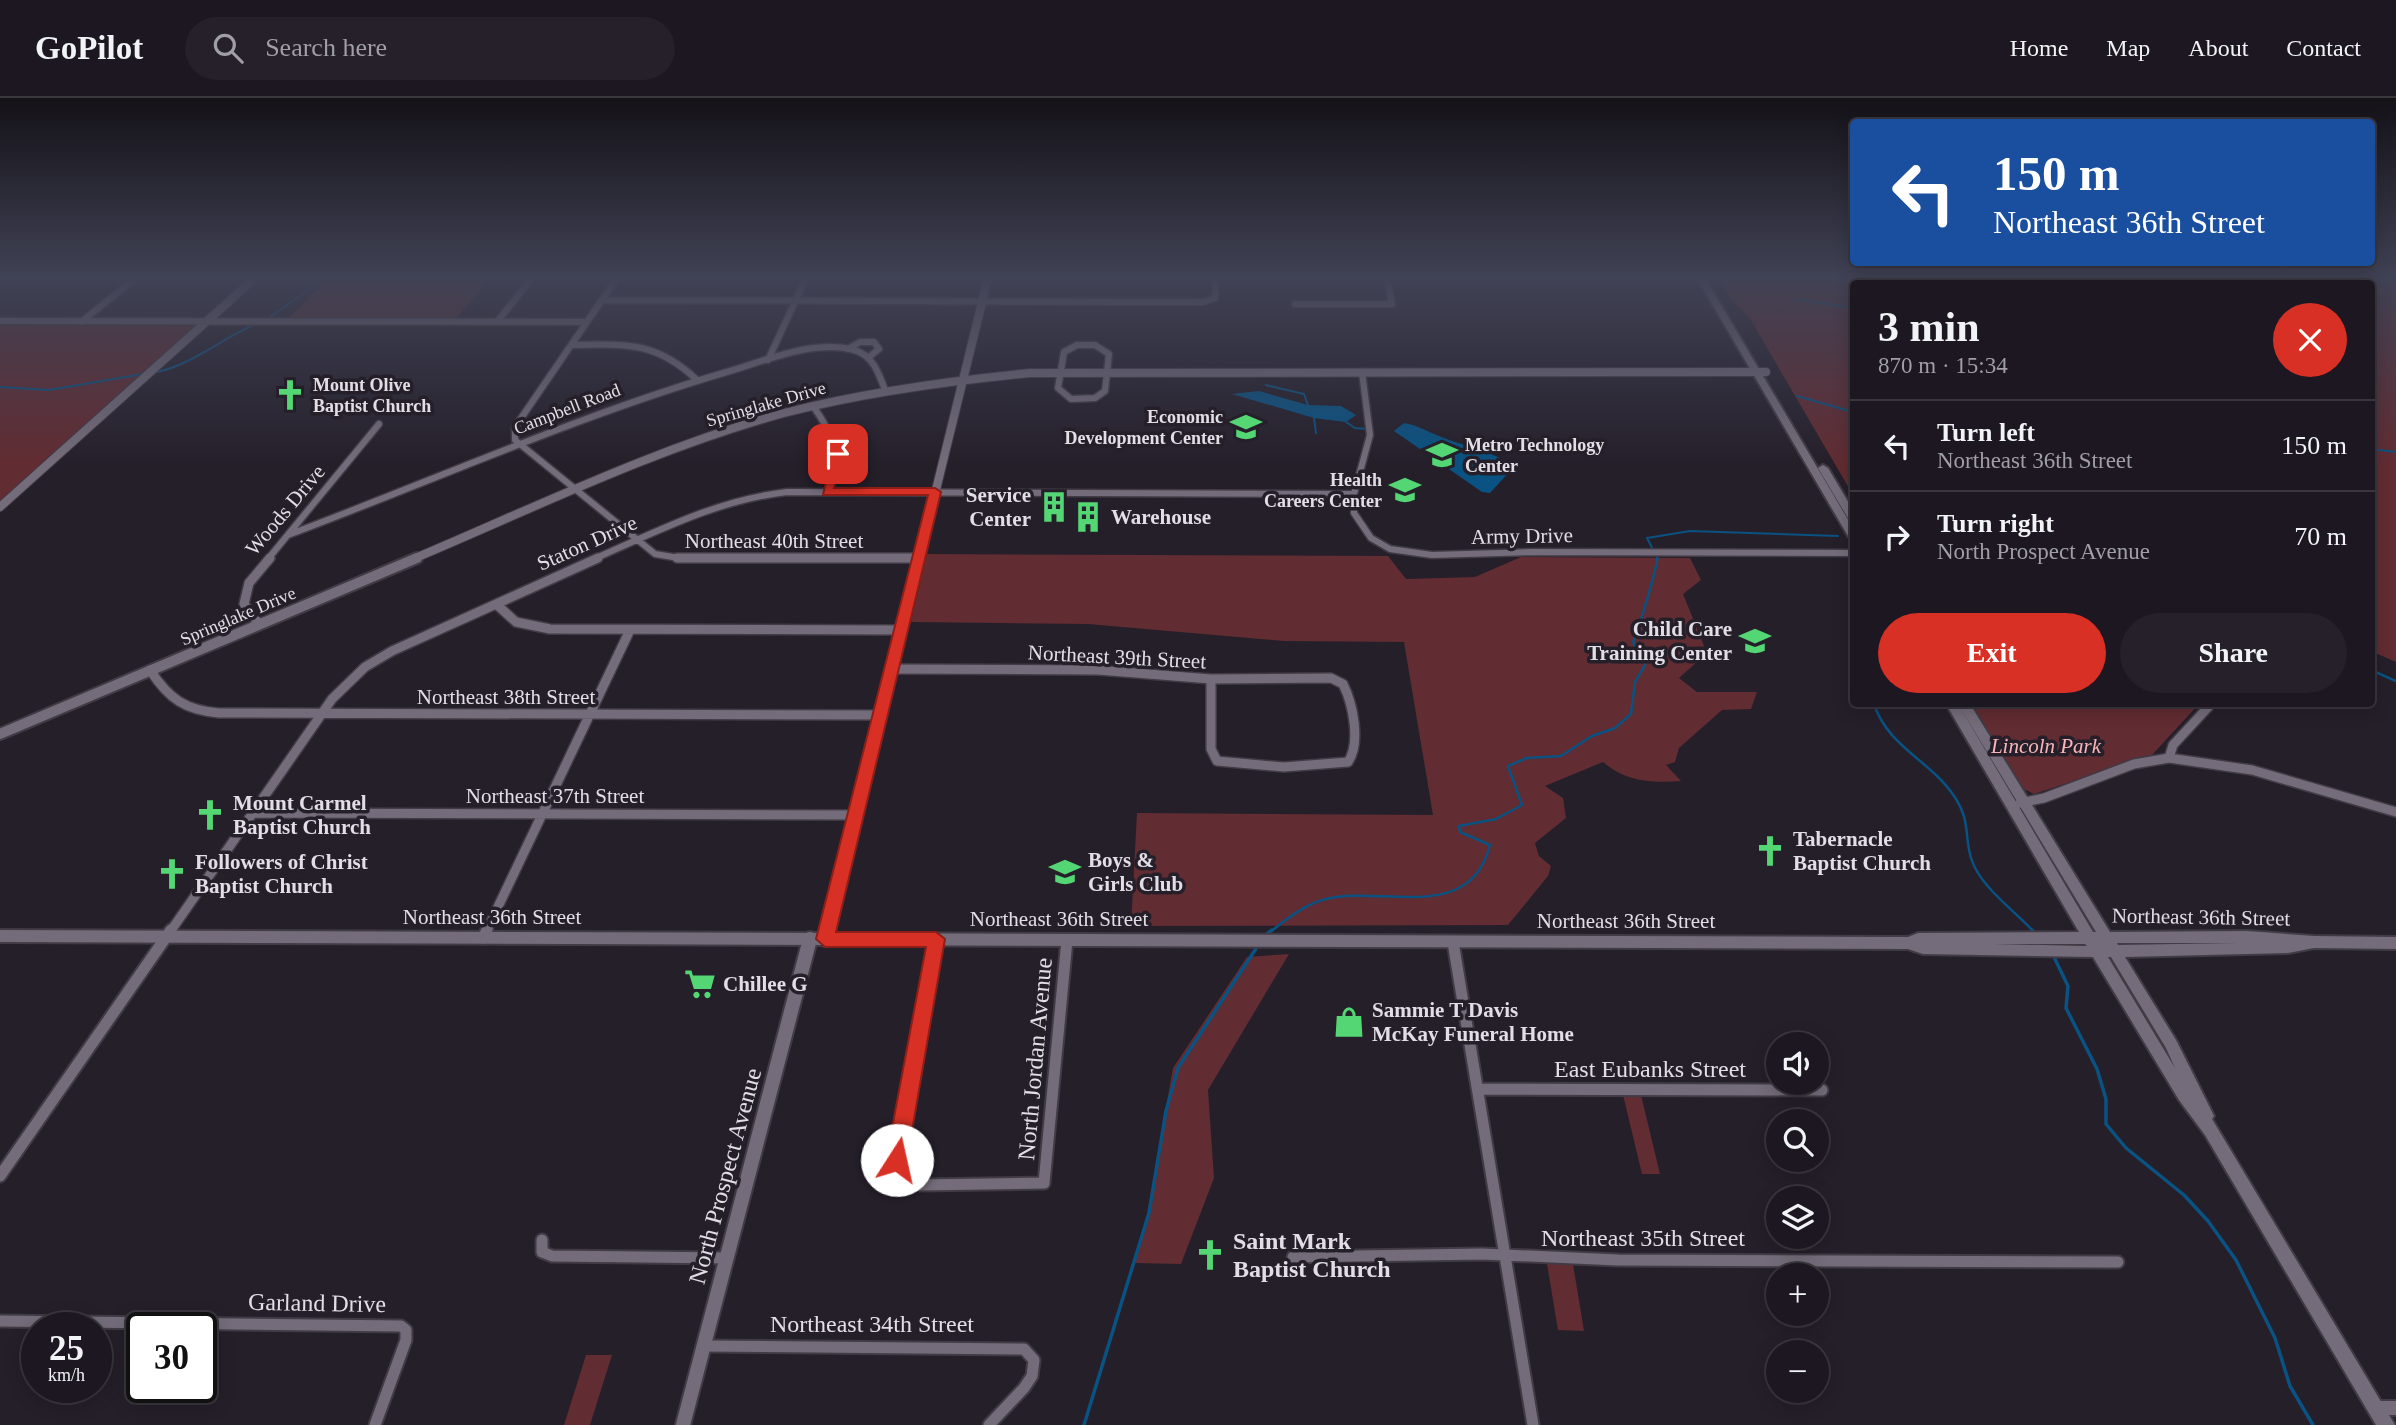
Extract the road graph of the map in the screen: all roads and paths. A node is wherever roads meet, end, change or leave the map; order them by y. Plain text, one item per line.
1 (187, 340) edge
2 (575, 340) edge
3 (777, 340) edge
4 (973, 340) edge
5 (1741, 340) edge
6 (1744, 340) edge
7 (572, 345) junction
8 (848, 349) junction
9 (869, 357) junction
10 (768, 360) junction
11 (1108, 371) junction
12 (1060, 372) junction
13 (1362, 372) junction
14 (1762, 372) junction
15 (963, 379) junction
16 (696, 380) junction
17 (885, 390) junction
18 (813, 406) junction
19 (379, 424) dead end
20 (519, 444) junction
21 (574, 490) junction
22 (827, 492) junction
23 (935, 492) junction
24 (1171, 494) joint
25 (1354, 494) junction
26 (0, 507) edge
27 (1850, 513) edge
28 (1850, 531) edge
29 (288, 535) junction
30 (635, 541) junction
31 (1850, 553) edge
32 (919, 558) junction
33 (496, 604) junction
34 (259, 624) junction
35 (630, 630) junction
36 (901, 630) junction
37 (892, 669) junction
38 (150, 670) junction
39 (1211, 678) junction
40 (1954, 707) edge
41 (1966, 707) edge
42 (2208, 707) edge
43 (322, 713) junction
44 (590, 714) junction
45 (881, 715) junction
46 (0, 734) edge
47 (2169, 758) junction
48 (2016, 803) junction
49 (2396, 812) edge
50 (253, 813) junction
51 (543, 814) junction
52 (856, 815) junction
53 (0, 936) edge
54 (167, 937) junction
55 (2087, 937) junction
56 (2106, 937) junction
57 (484, 938) junction
58 (810, 939) junction
59 (825, 939) junction
60 (936, 939) junction
61 (1067, 940) junction
62 (1453, 942) junction
63 (2314, 942) junction
64 (1908, 943) junction
65 (2396, 943) edge
66 (2096, 951) junction
67 (2115, 951) junction
68 (2160, 1025) joint
69 (1478, 1089) junction
70 (1766, 1090) edge
71 (2211, 1130) junction
72 (0, 1176) edge
73 (542, 1240) dead end
74 (1505, 1256) junction
75 (1293, 1257) dead end
76 (727, 1258) junction
77 (2118, 1262) dead end
78 (0, 1321) edge
79 (704, 1346) junction
80 (2376, 1408) junction
81 (2396, 1408) edge
82 (375, 1425) edge
83 (684, 1425) edge
84 (989, 1425) edge
85 (1533, 1425) edge
86 (2386, 1425) edge

1 - 26 street
2 - 7 street
3 - 10 street
4 - 15 street
5 - 14 main road
6 - 14 main road
7 - 16 street
7 - 20 street
8 - 9 street, Campbell Road
8 - 9 street
8 - 10 street, Campbell Road
9 - 17 street
10 - 16 street, Campbell Road
11 - 12 street, Springlake Drive
11 - 12 street
11 - 12 street
11 - 13 street, Springlake Drive
12 - 15 street, Springlake Drive
13 - 14 street, Springlake Drive
13 - 25 street
14 - 27 main road
14 - 28 main road
15 - 17 street, Springlake Drive
15 - 23 street
16 - 20 street, Campbell Road
17 - 18 street, Springlake Drive
18 - 21 street, Springlake Drive
18 - 22 street
19 - 29 street, Woods Drive
20 - 21 street, Northeast 40th Street
20 - 29 street, Campbell Road
21 - 30 street, Northeast 40th Street
21 - 34 street, Springlake Drive
22 - 23 street, Staton Drive
22 - 30 street, Staton Drive
23 - 24 street, Staton Drive
23 - 32 street
24 - 25 street
25 - 31 street, Army Drive
29 - 34 street, Woods Drive
30 - 32 street, Northeast 40th Street
30 - 33 street, Staton Drive
32 - 36 street
33 - 35 street
33 - 43 street, Staton Drive
34 - 38 street, Springlake Drive
35 - 36 street
35 - 44 street
36 - 37 street
37 - 39 street, Northeast 39th Street
37 - 45 street
38 - 43 street, Northeast 38th Street
38 - 46 street, Springlake Drive
39 - 39 street, Northeast 39th Street
40 - 48 main road
41 - 48 main road
42 - 47 street
43 - 44 street, Northeast 38th Street
43 - 50 street, Staton Drive
44 - 45 street, Northeast 38th Street
44 - 51 street
45 - 52 street
47 - 48 street
47 - 49 street
48 - 55 main road, Northeast 36th Street
48 - 56 main road
50 - 51 street, Northeast 37th Street
50 - 54 street, Staton Drive
51 - 52 street, Northeast 37th Street
51 - 57 street
52 - 59 street
53 - 54 main road, Northeast 36th Street
54 - 57 main road, Northeast 36th Street
54 - 72 street
55 - 56 main road, Northeast 36th Street
55 - 64 main road, Northeast 36th Street
55 - 66 main road
56 - 63 main road, Northeast 36th Street
56 - 67 main road
57 - 58 main road, Northeast 36th Street
58 - 59 main road, Northeast 36th Street
58 - 76 street, North Prospect Avenue
59 - 60 main road, Northeast 36th Street
60 - 61 main road, Northeast 36th Street
60 - 61 street, North Jordan Avenue
61 - 62 main road, Northeast 36th Street
62 - 64 main road, Northeast 36th Street
62 - 69 street
63 - 65 main road, Northeast 36th Street
63 - 67 main road, Northeast 36th Street
64 - 66 main road, Northeast 36th Street
66 - 67 main road, Northeast 36th Street
66 - 71 main road
67 - 68 main road, Northeast 36th Street
68 - 71 main road
69 - 70 street, East Eubanks Street
69 - 74 street
71 - 80 main road
73 - 76 street
74 - 75 street, Northeast 35th Street
74 - 77 street, Northeast 35th Street
74 - 85 street
76 - 79 street, North Prospect Avenue
78 - 82 street, Garland Drive
79 - 83 street, North Prospect Avenue
79 - 84 street, Northeast 34th Street
80 - 81 street
80 - 86 main road

